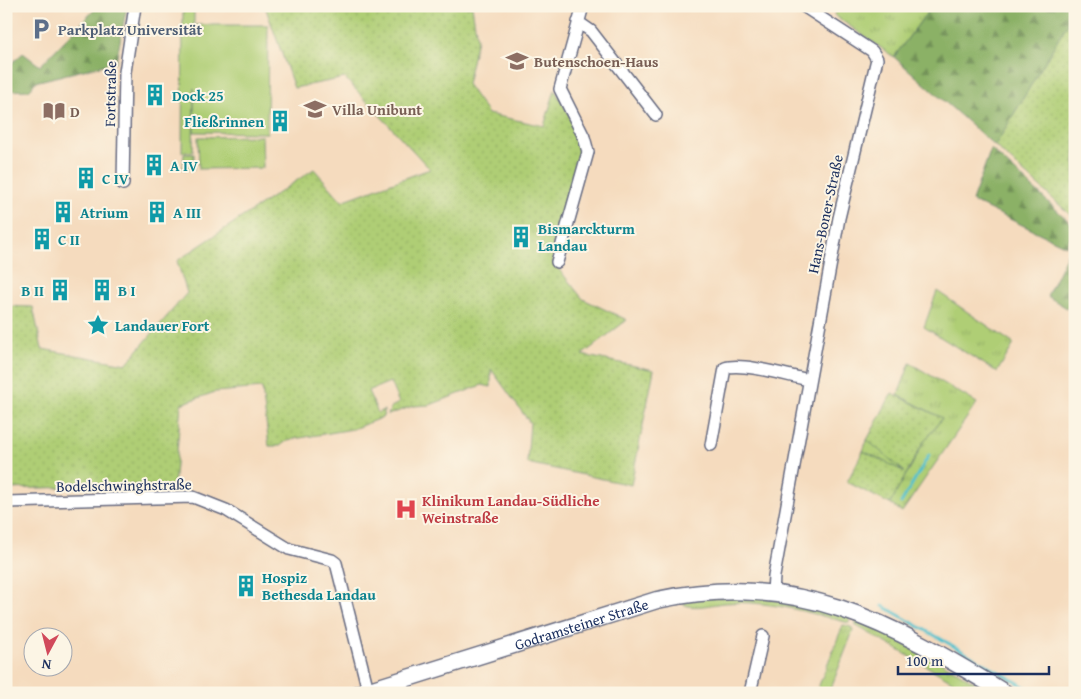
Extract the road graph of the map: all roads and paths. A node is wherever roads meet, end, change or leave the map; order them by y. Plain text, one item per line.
1 (135, 6) edge
2 (583, 6) edge
3 (803, 6) edge
4 (578, 22) junction
5 (656, 115) dead end
6 (124, 184) dead end
7 (557, 262) dead end
8 (809, 380) junction
9 (712, 446) dead end
10 (6, 502) edge
11 (774, 593) junction
12 (764, 636) dead end
13 (364, 692) edge
14 (750, 693) edge
15 (1005, 693) edge

1 - 6 street, Fortstraße
2 - 4 street
3 - 8 street, Hans-Boner-Straße
4 - 5 street
4 - 7 street
8 - 9 street
8 - 11 street, Hans-Boner-Straße
10 - 13 street, Bodelschwinghstraße
11 - 13 street, Godramsteiner Straße
11 - 15 street, Godramsteiner Straße
12 - 14 street

